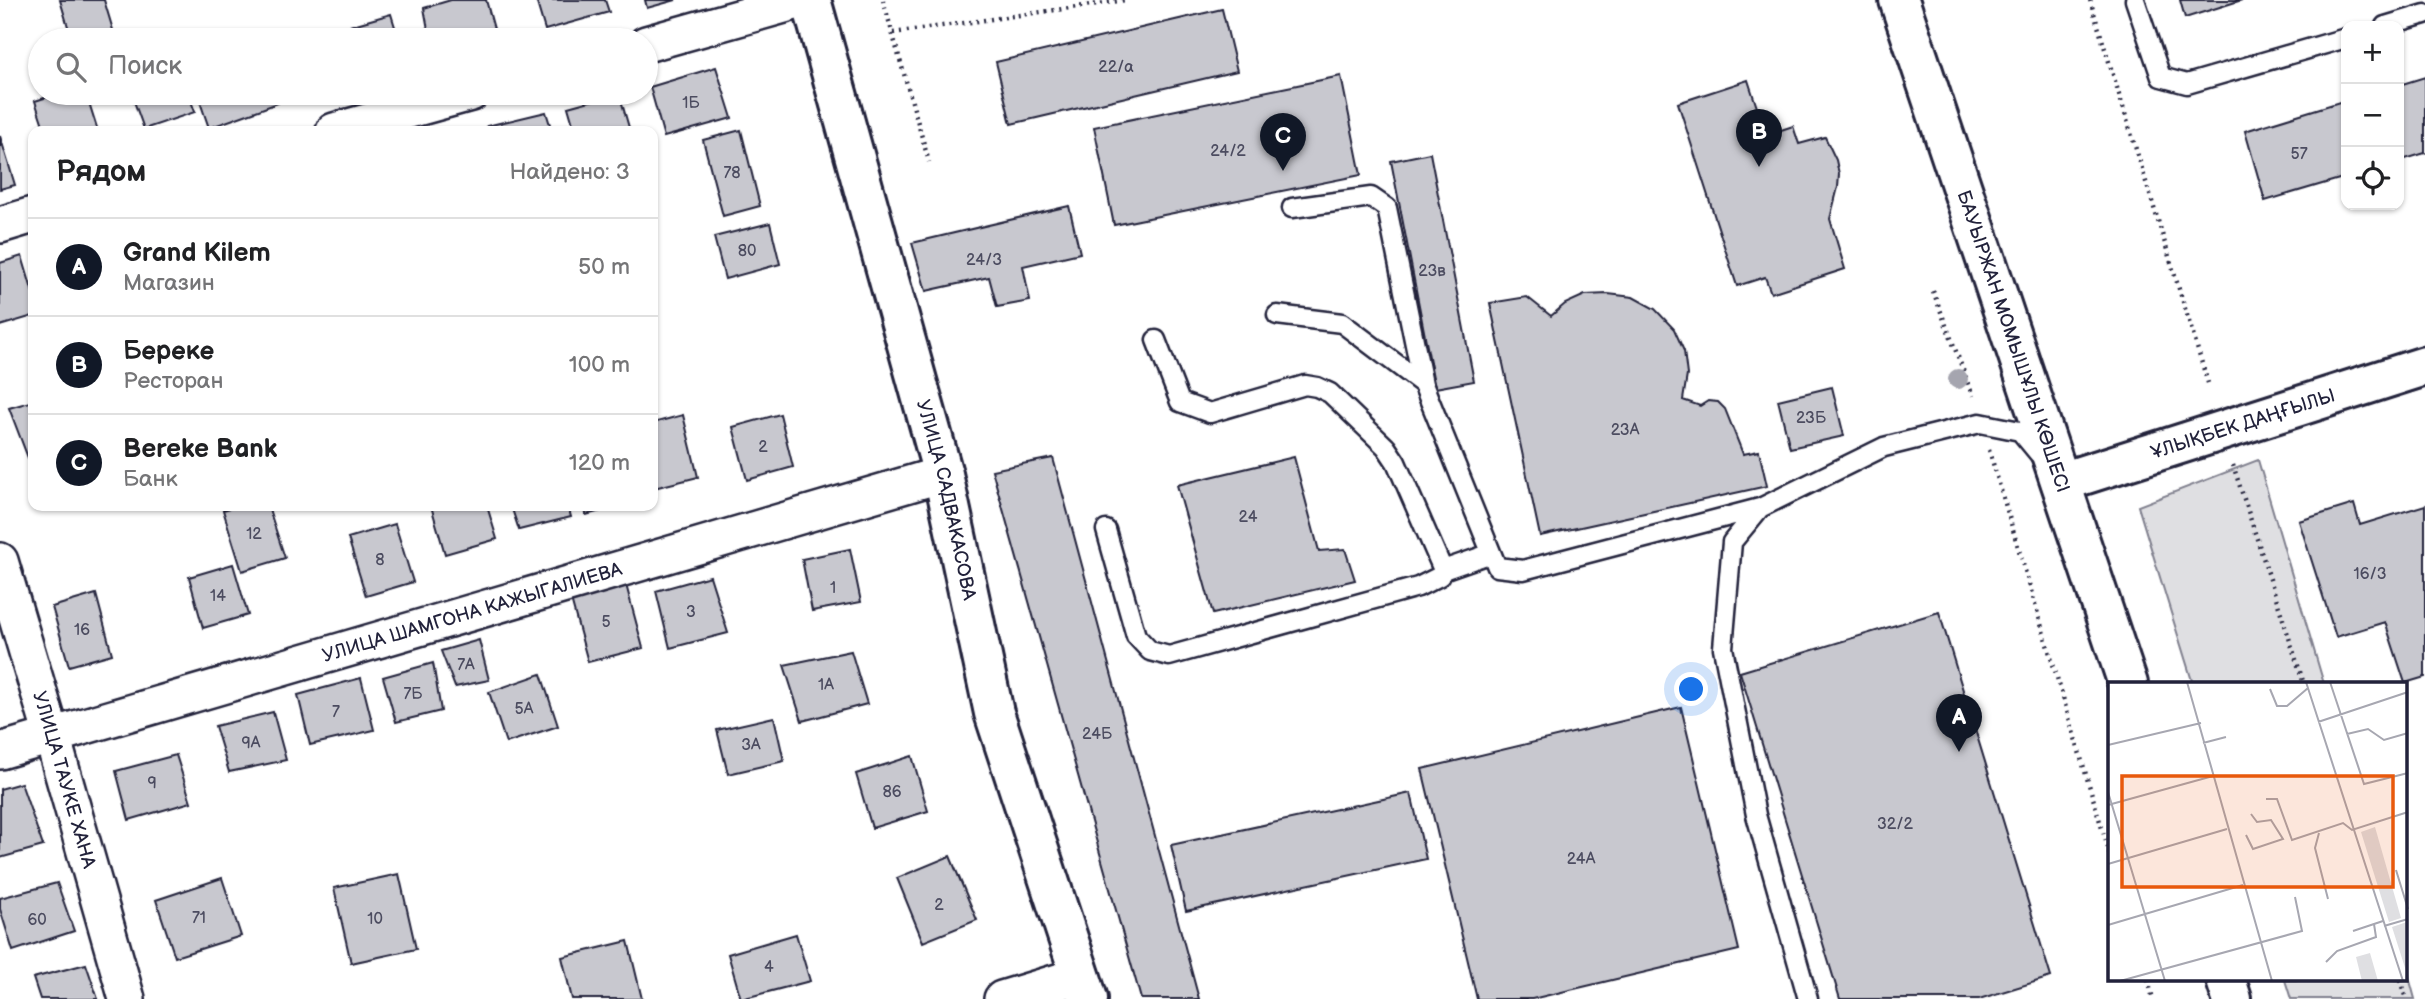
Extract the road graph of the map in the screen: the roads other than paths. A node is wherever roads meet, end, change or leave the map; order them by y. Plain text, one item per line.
1 (802, 0) edge
2 (811, 0) edge
3 (1899, 0) edge
4 (2135, 0) edge
5 (2425, 14) edge
6 (2402, 21) edge
7 (2341, 39) edge
8 (658, 41) edge
9 (428, 105) edge
10 (352, 126) edge
11 (1292, 208) dead end
12 (28, 217) edge
13 (0, 225) edge
14 (1277, 315) dead end
15 (1156, 340) dead end
16 (2425, 366) edge
17 (1423, 384) junction
18 (943, 474) junction
19 (2061, 482) junction
20 (1760, 508) junction
21 (1106, 530) dead end
22 (1489, 554) junction
23 (0, 561) edge
24 (1443, 570) junction
25 (2127, 682) edge
26 (52, 736) junction
27 (0, 751) edge
28 (2227, 982) edge
29 (1085, 987) edge
30 (127, 999) edge
31 (1002, 999) edge
32 (1808, 999) edge
33 (2232, 999) edge

1 - 8 street
2 - 18 street, УЛИЦА САДВАКАСОВА
3 - 19 street, БАУЫРЖАН МОМЫШҰЛЫ КӨШЕСІ
4 - 7 lane
5 - 6 lane
9 - 10 street
11 - 17 lane
12 - 13 street
14 - 17 lane
15 - 24 lane
16 - 19 street, ҰЛЫҚБЕК ДАҢҒЫЛЫ
17 - 22 lane
18 - 26 street, УЛИЦА ШАМГОНА КАЖЫГАЛИЕВА
18 - 29 street, УЛИЦА САДВАКАСОВА
19 - 20 lane
19 - 25 street, БАУЫРЖАН МОМЫШҰЛЫ КӨШЕСІ
20 - 22 lane
20 - 32 lane
21 - 24 lane
22 - 24 lane
23 - 26 street, УЛИЦА ТАУКЕ ХАНА
26 - 27 street, УЛИЦА ШАМГОНА КАЖЫГАЛИЕВА
26 - 30 street, УЛИЦА ТАУКЕ ХАНА
28 - 33 street
29 - 31 street

